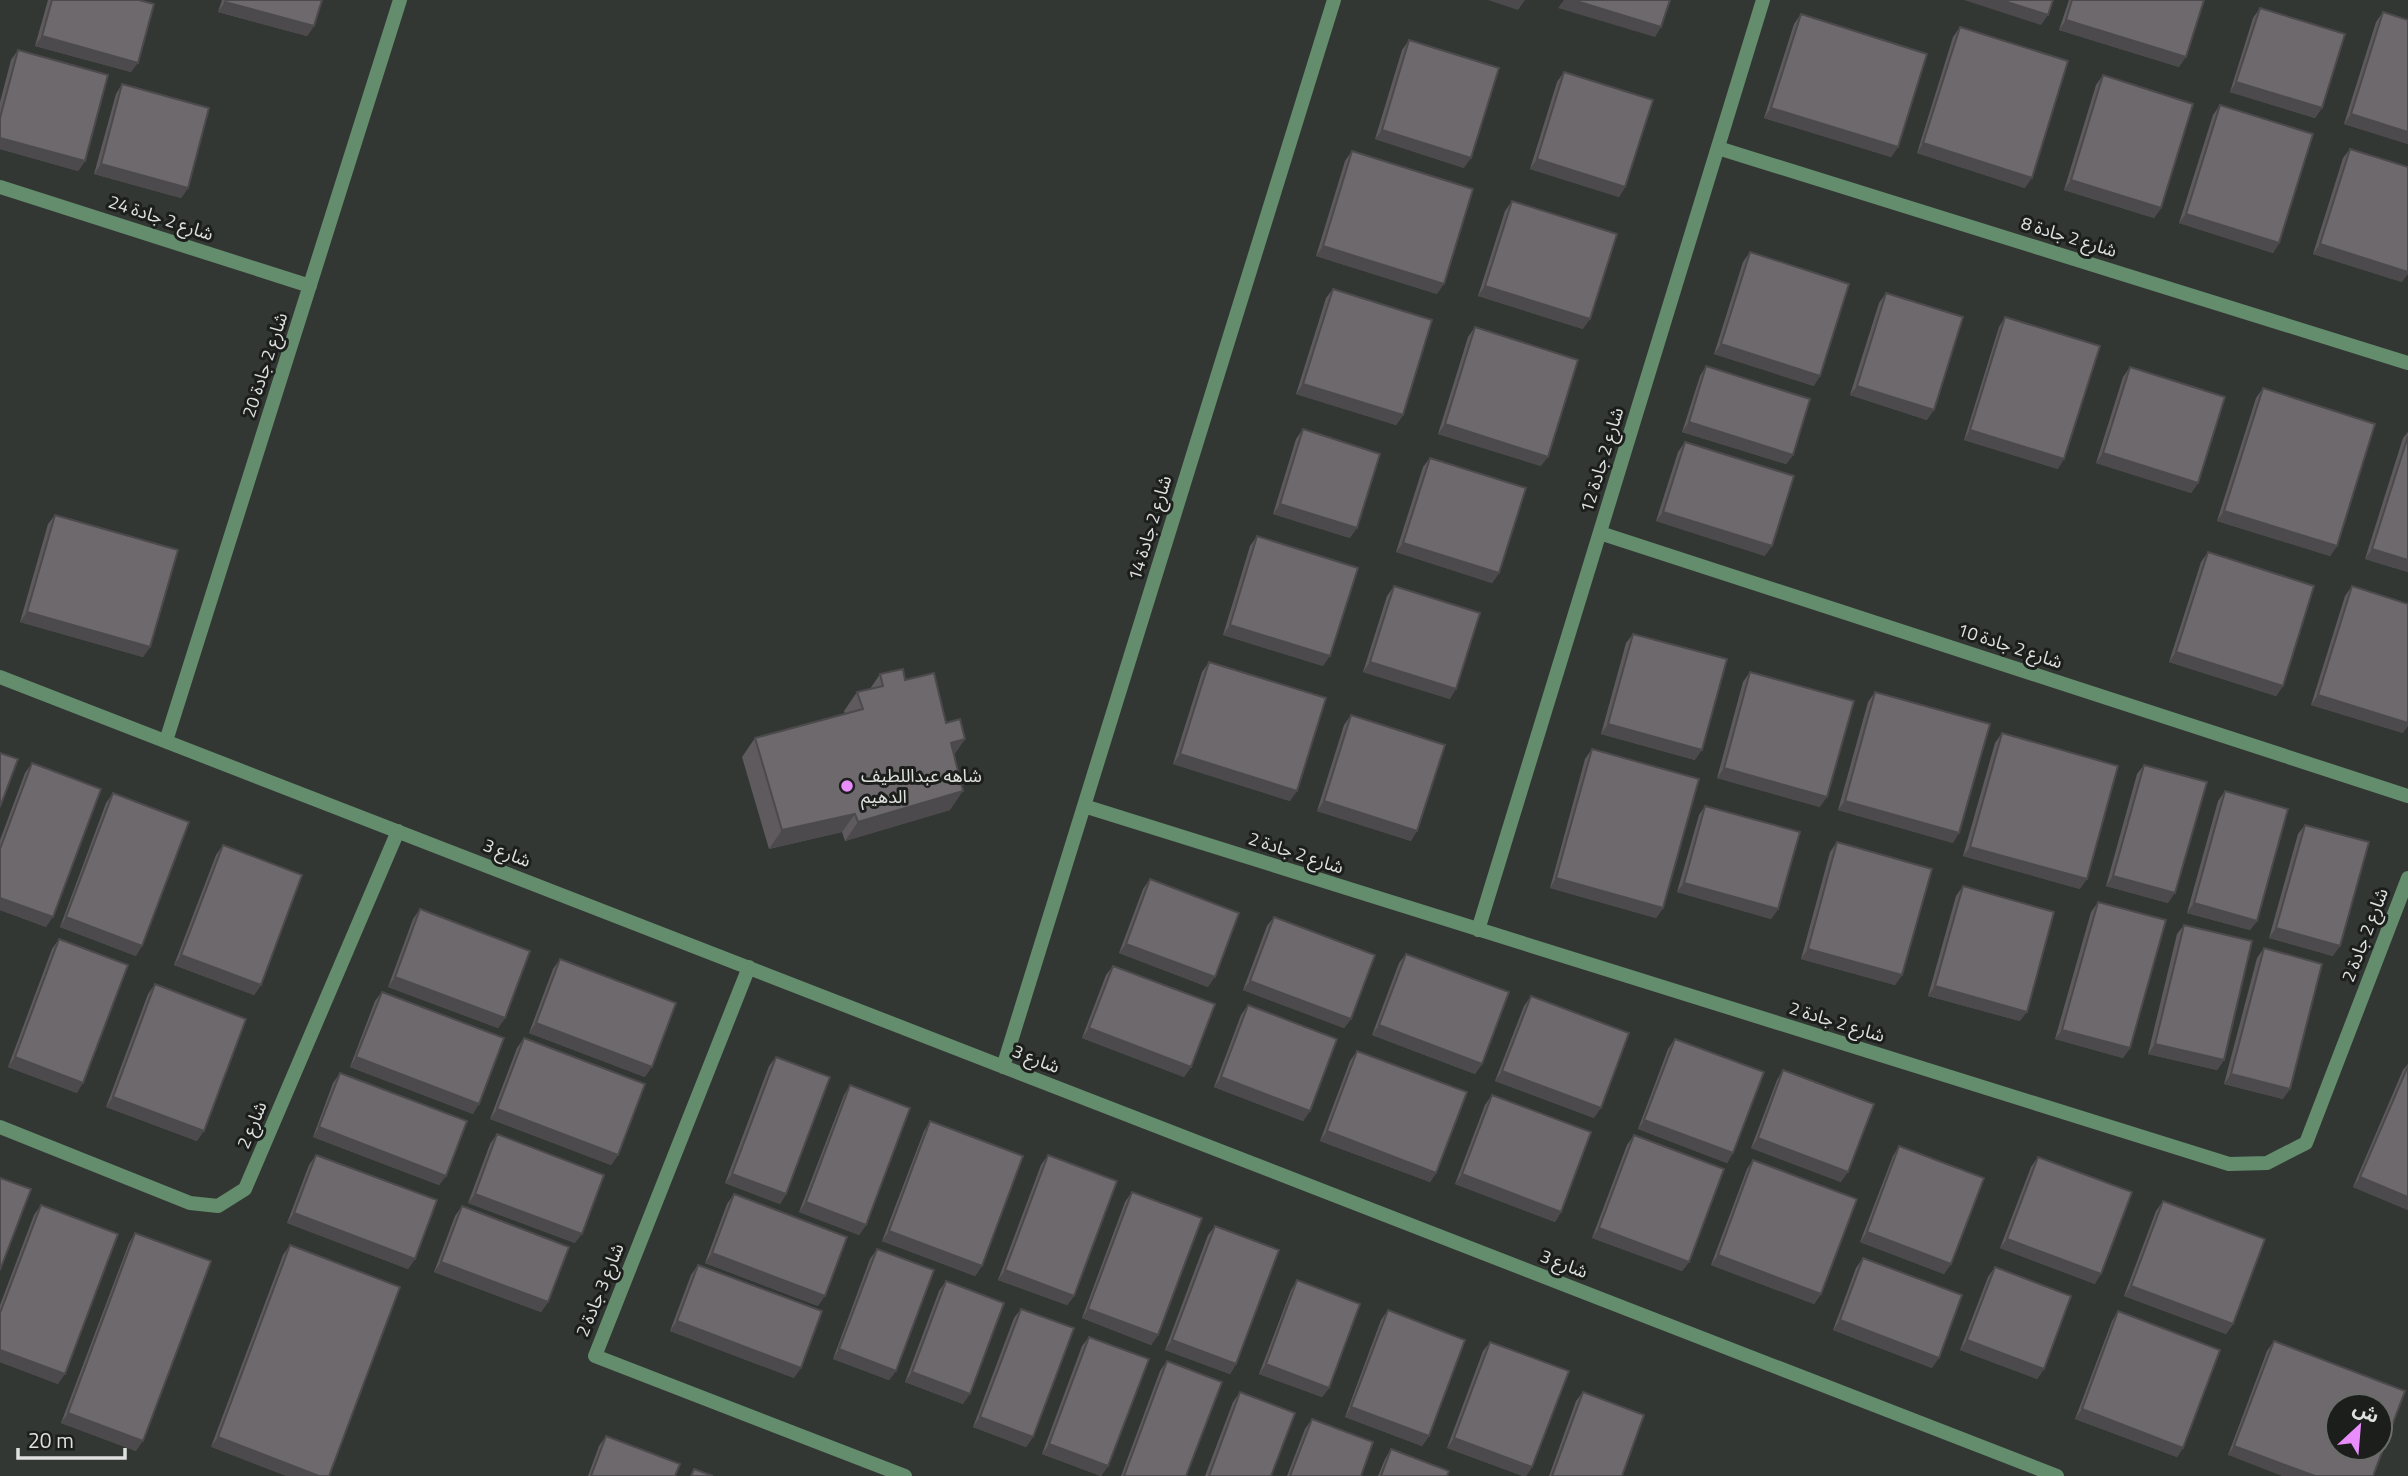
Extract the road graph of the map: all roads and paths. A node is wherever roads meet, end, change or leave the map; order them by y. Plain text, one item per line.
1 (400, 0) edge
2 (1334, 0) edge
3 (1763, 0) edge
4 (1718, 148) junction
5 (0, 187) edge
6 (310, 286) junction
7 (2408, 363) edge
8 (1600, 533) junction
9 (0, 677) edge
10 (166, 741) junction
11 (2408, 796) edge
12 (1084, 806) junction
13 (398, 831) junction
14 (2408, 878) edge
15 (1478, 930) junction
16 (749, 967) junction
17 (1003, 1067) junction
18 (0, 1126) edge
19 (905, 1476) edge
20 (2057, 1476) edge

1 - 6 street, شارع 2 جادة 20
2 - 12 street, شارع 2 جادة 14
3 - 4 street, شارع 2 جادة 12
4 - 7 street, شارع 2 جادة 8
4 - 8 street, شارع 2 جادة 12
5 - 6 street, شارع 2 جادة 24
6 - 10 street, شارع 2 جادة 20
8 - 11 street, شارع 2 جادة 10
8 - 15 street, شارع 2 جادة 12
9 - 10 street, شارع 3
10 - 13 street, شارع 3
12 - 15 street, شارع 2 جادة 2
12 - 17 street, شارع 2 جادة 14
13 - 16 street, شارع 3
13 - 18 street, شارع 2
14 - 15 street, شارع 2 جادة 2
16 - 17 street, شارع 3
16 - 19 street, شارع 3 جادة 2
17 - 20 street, شارع 3

